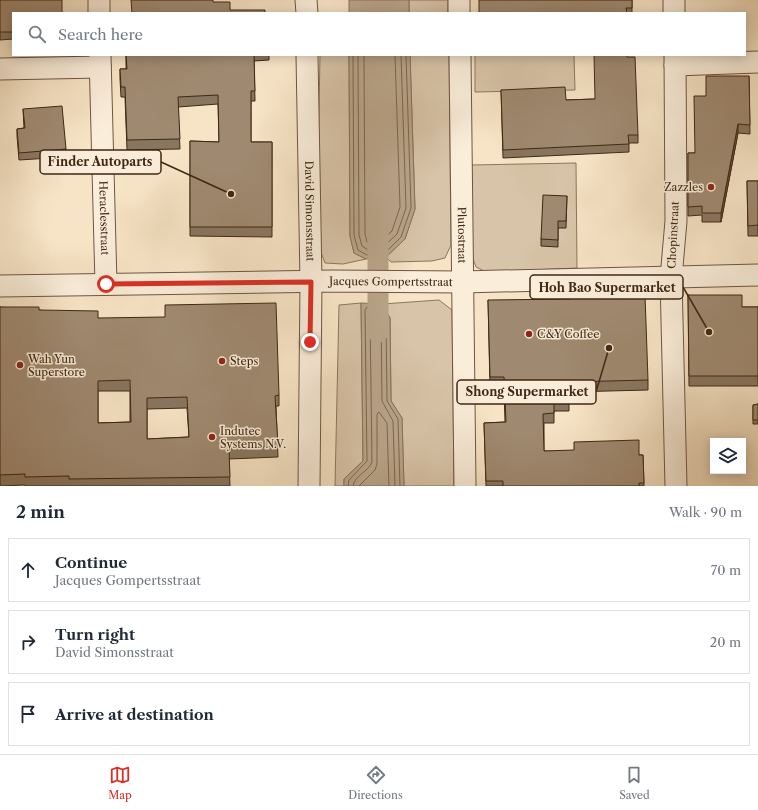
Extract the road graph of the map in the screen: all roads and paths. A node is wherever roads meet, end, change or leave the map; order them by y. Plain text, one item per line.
1 (99, 0) edge
2 (306, 0) edge
3 (459, 0) edge
4 (674, 0) edge
5 (99, 12) edge
6 (307, 12) edge
7 (459, 12) edge
8 (674, 12) edge
9 (307, 56) edge
10 (460, 56) edge
11 (675, 60) edge
12 (100, 61) edge
13 (758, 62) edge
14 (0, 69) edge
15 (758, 275) edge
16 (671, 278) junction
17 (311, 282) junction
18 (462, 282) junction
19 (106, 284) junction
20 (0, 286) edge
21 (309, 486) edge
22 (465, 486) edge
23 (676, 486) edge

1 - 5 street
2 - 6 street
3 - 7 street
4 - 8 street
9 - 17 street, David Simonsstraat
10 - 18 street, Plutostraat
11 - 13 street
11 - 16 street, Chopinstraat
12 - 14 street
12 - 19 street, Heraclesstraat
15 - 16 street, Jacques Gompertsstraat
16 - 18 street, Jacques Gompertsstraat
16 - 23 street, Chopinstraat
17 - 18 street, Jacques Gompertsstraat
17 - 19 street, Jacques Gompertsstraat
17 - 21 street, David Simonsstraat
18 - 22 street, Plutostraat
19 - 20 street, Jacques Gompertsstraat

